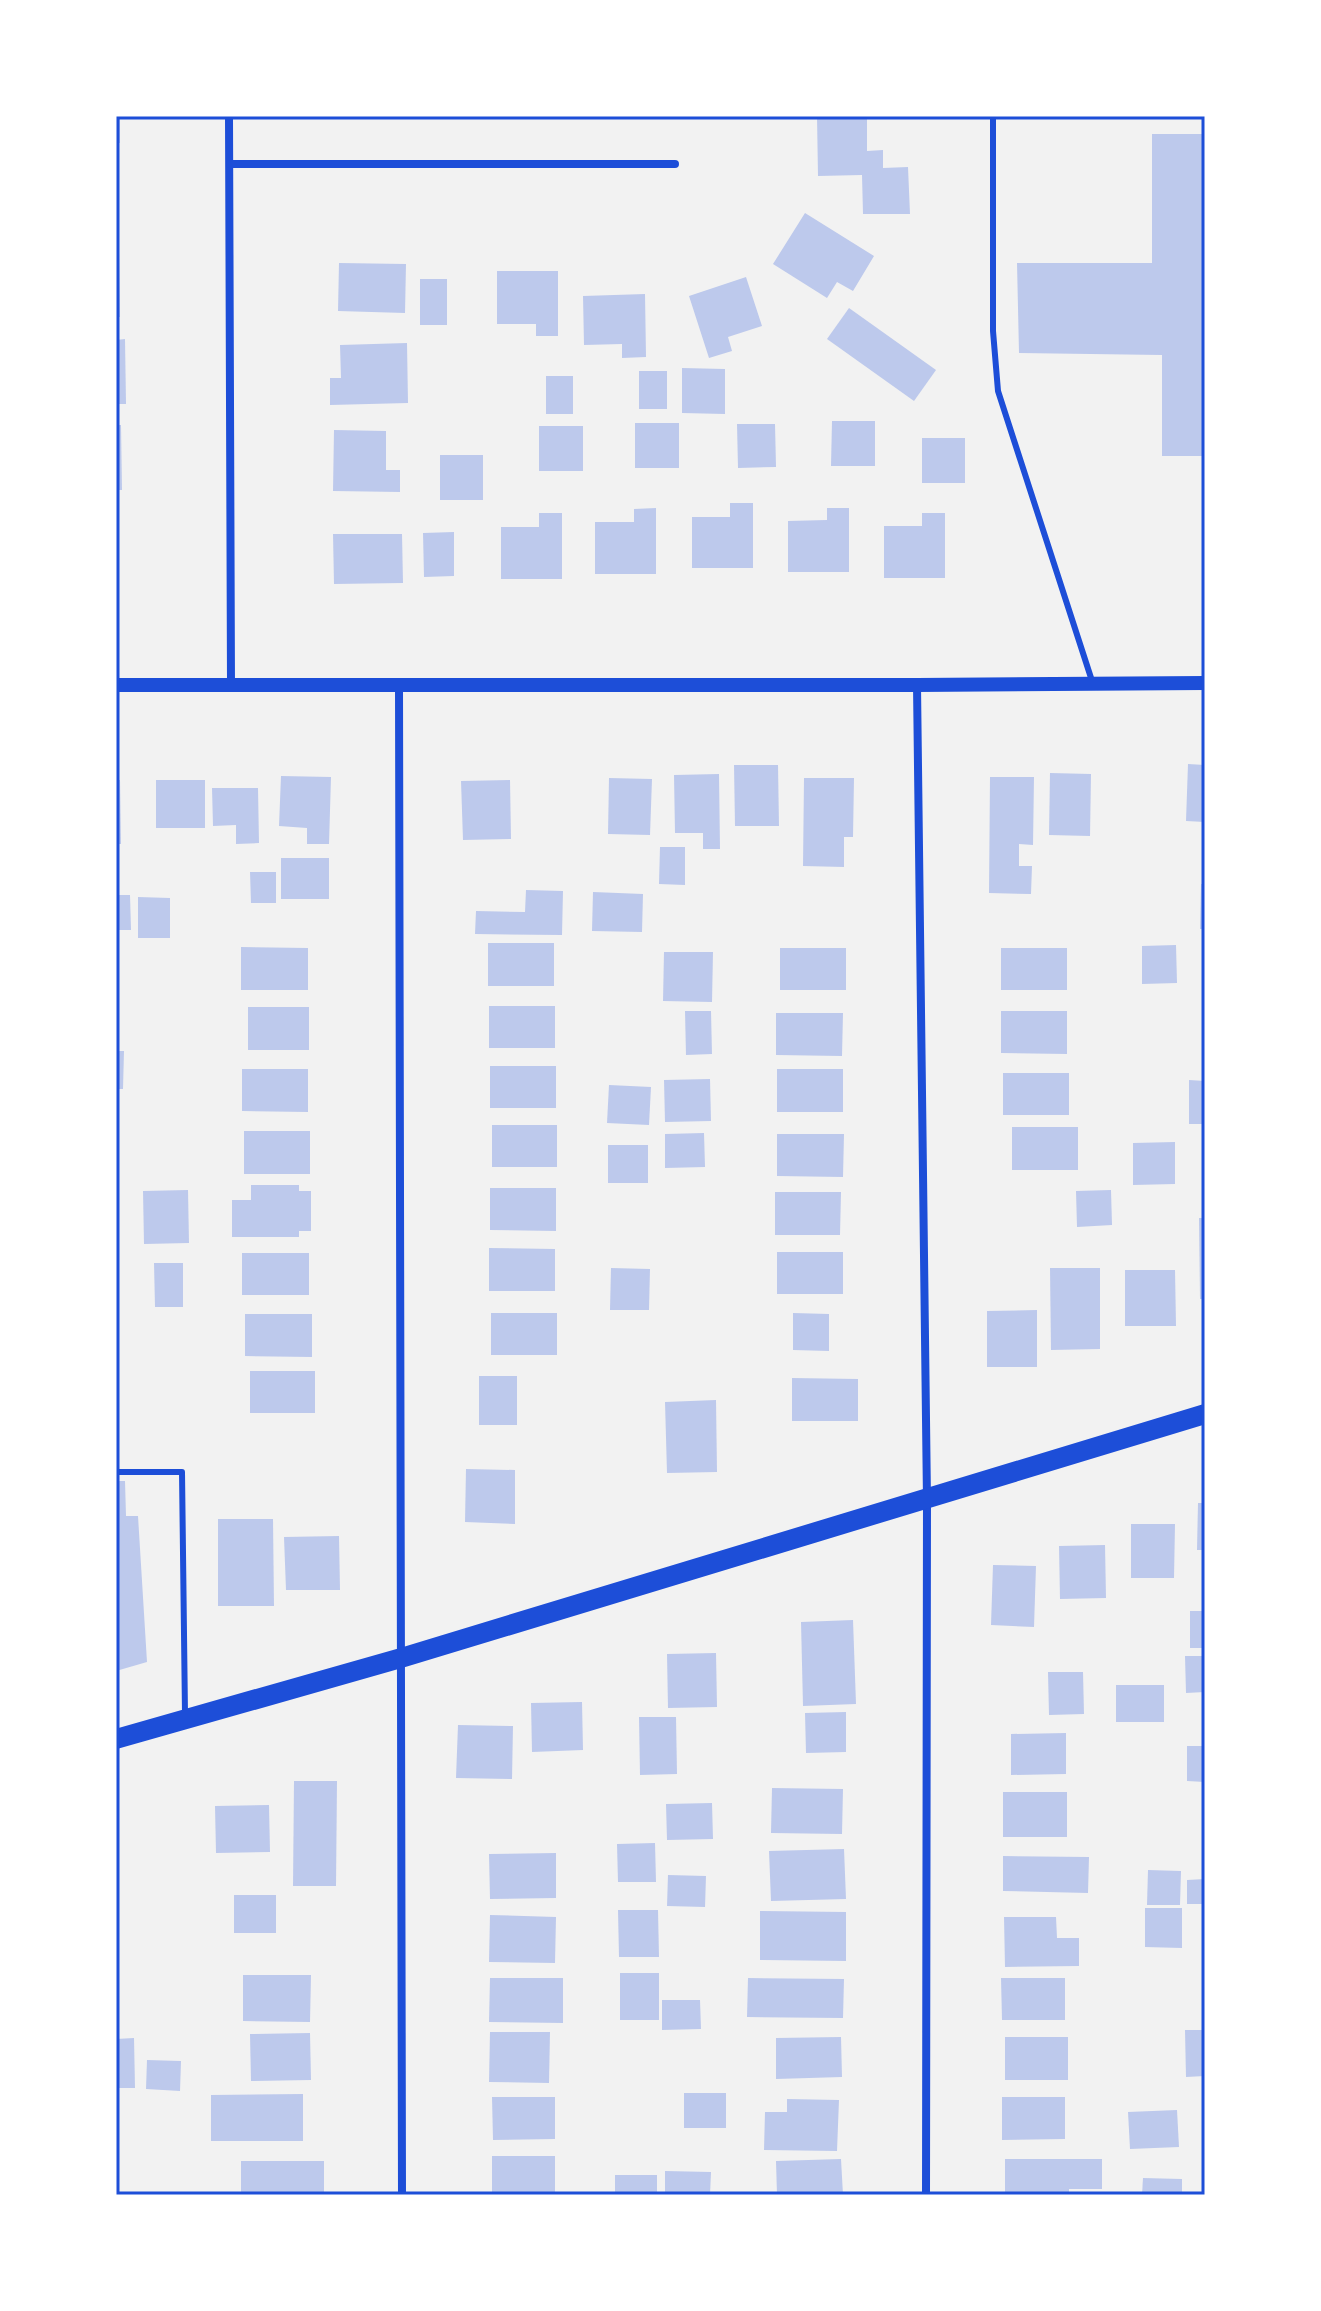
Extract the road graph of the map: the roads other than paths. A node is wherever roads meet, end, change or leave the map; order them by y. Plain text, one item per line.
1 (229, 116) edge
2 (993, 116) edge
3 (230, 164) junction
4 (675, 164) dead end
5 (1205, 683) edge
6 (1093, 684) junction
7 (116, 685) edge
8 (231, 685) junction
9 (399, 685) junction
10 (917, 685) junction
11 (1205, 1414) edge
12 (116, 1472) edge
13 (927, 1500) junction
14 (401, 1658) junction
15 (185, 1718) junction
16 (116, 1739) edge
17 (402, 2195) edge
18 (926, 2195) edge

1 - 3 street
2 - 6 lane
3 - 4 street
3 - 8 street
5 - 6 street
6 - 10 street
7 - 8 street
8 - 9 street
9 - 10 street
9 - 14 street
10 - 13 street
11 - 13 main road
12 - 15 lane
13 - 14 main road
13 - 18 street
14 - 15 main road
14 - 17 street
15 - 16 main road

